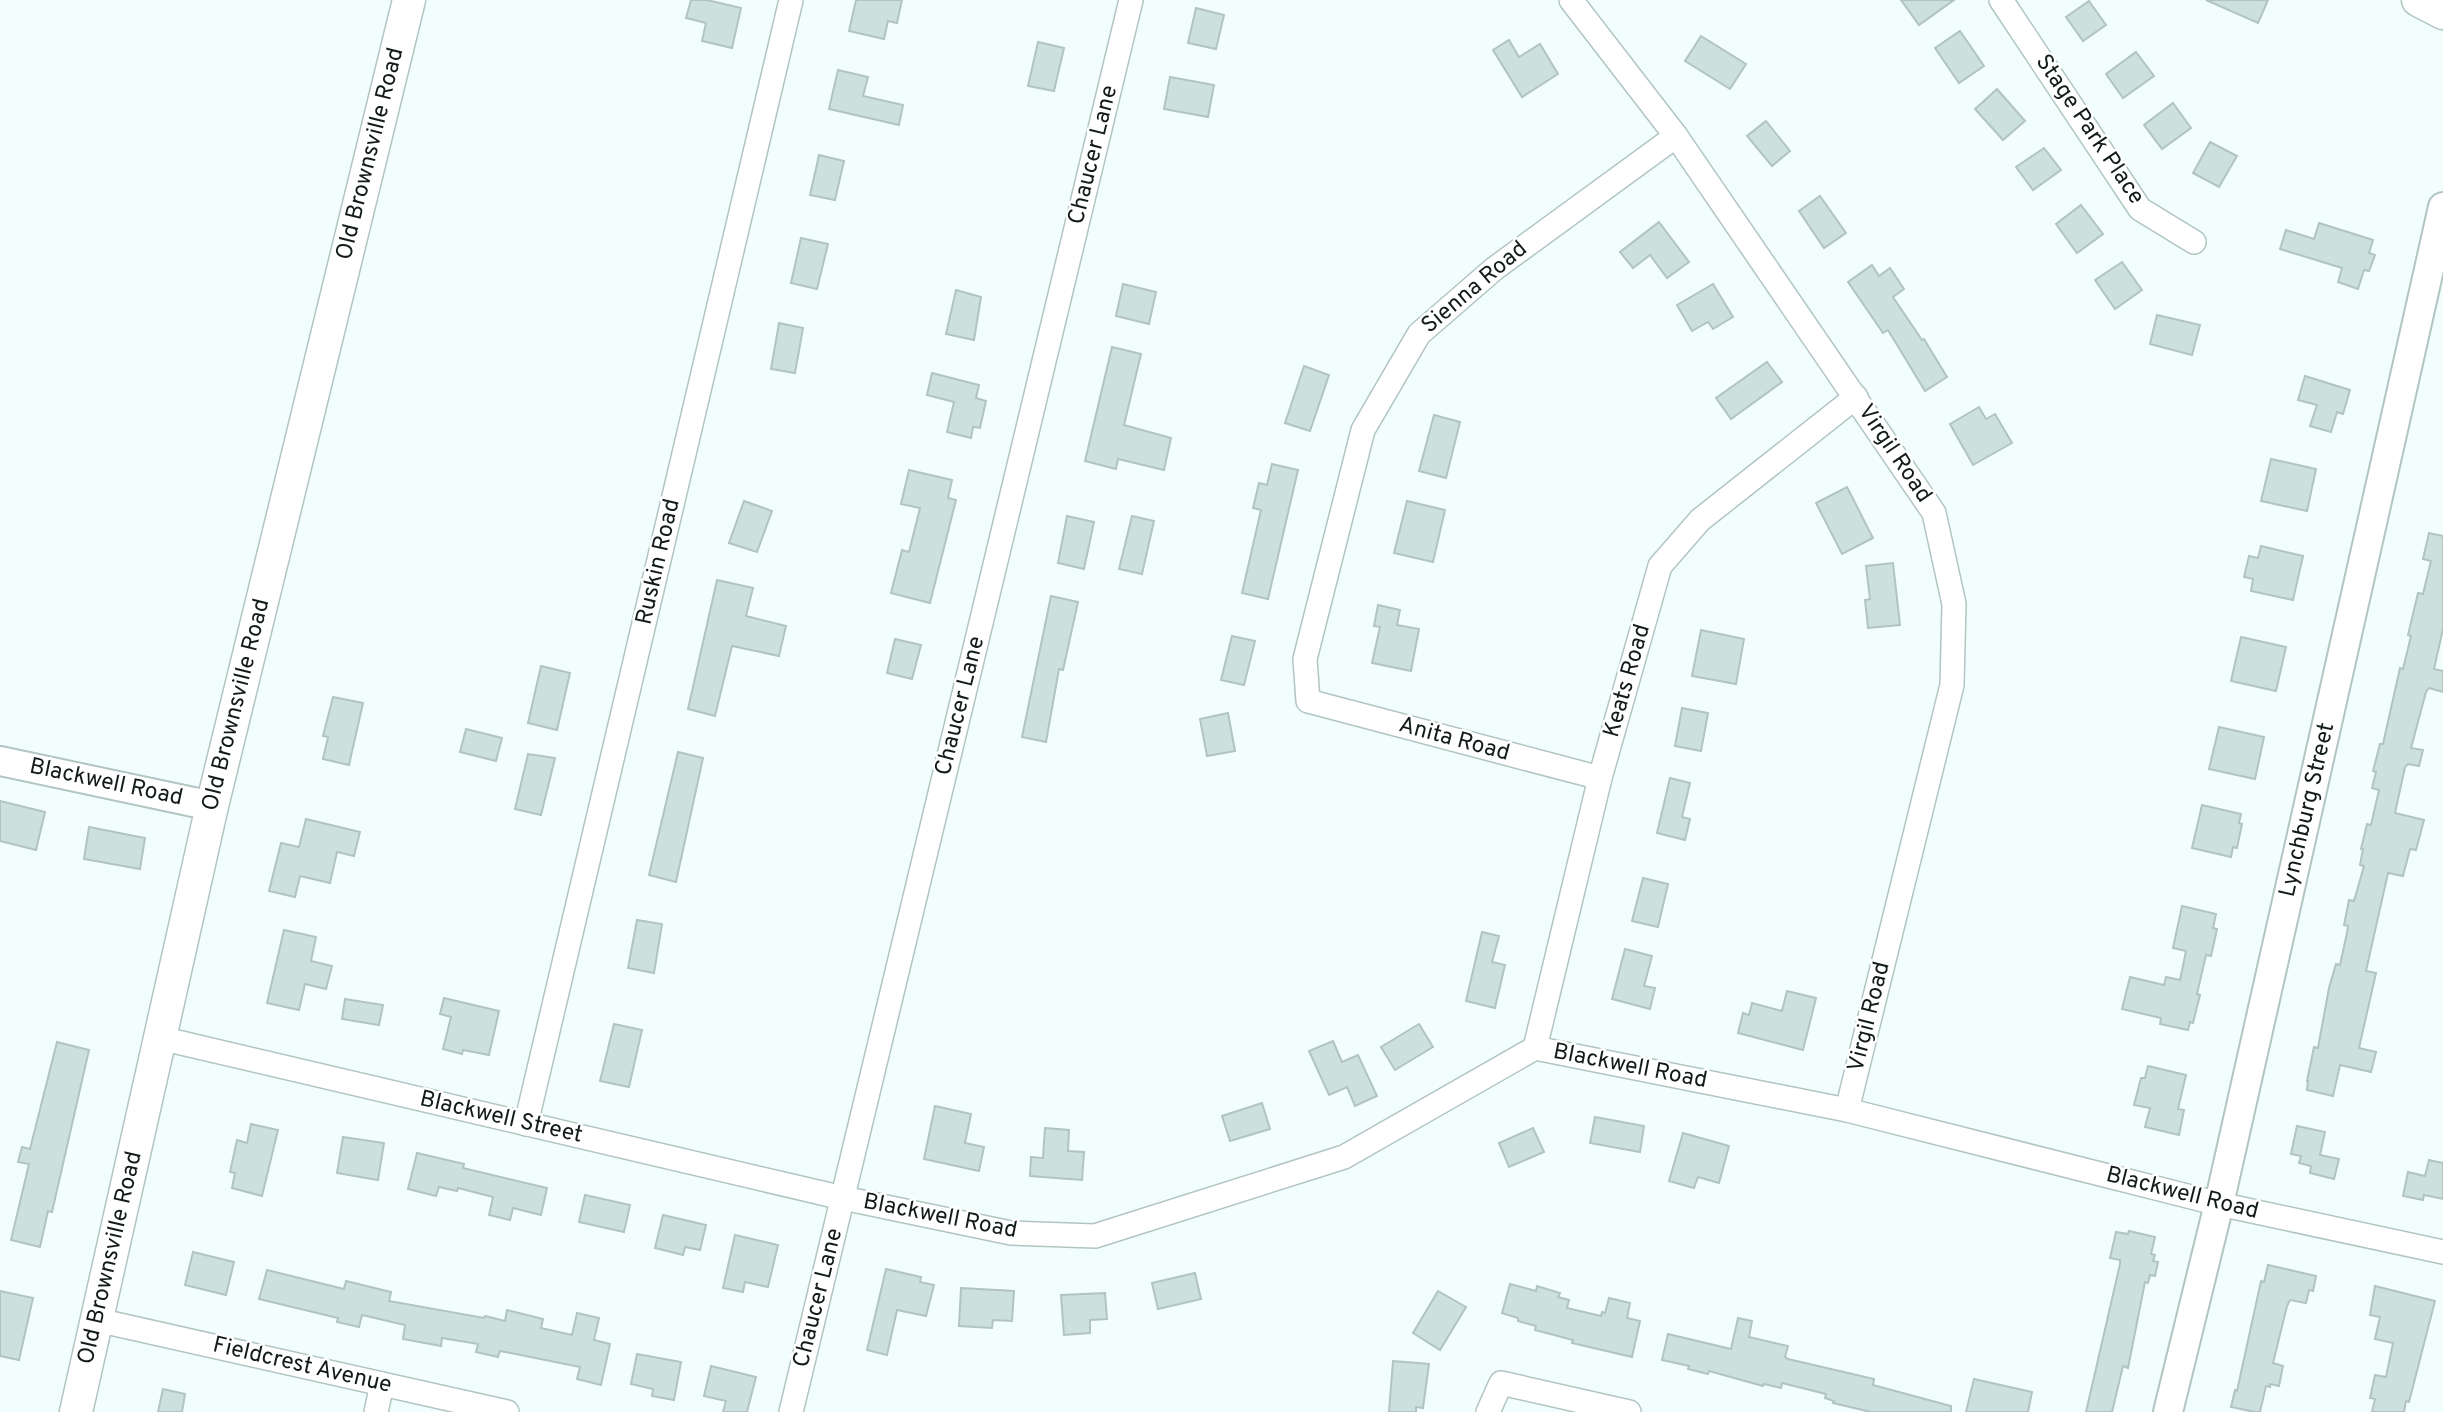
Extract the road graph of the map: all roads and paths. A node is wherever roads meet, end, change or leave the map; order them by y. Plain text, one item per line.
1 (409, 0) edge
2 (791, 0) edge
3 (1131, 0) edge
4 (1572, 0) edge
5 (2001, 0) edge
6 (2418, 0) edge
7 (2443, 13) edge
8 (1676, 136) junction
9 (2443, 207) edge
10 (2194, 242) dead end
11 (1856, 397) junction
12 (1308, 701) joint
13 (0, 761) edge
14 (1600, 778) junction
15 (212, 806) junction
16 (160, 1038) junction
17 (1535, 1048) junction
18 (1847, 1110) junction
19 (526, 1124) junction
20 (843, 1198) junction
21 (2220, 1204) junction
22 (2443, 1252) edge
23 (97, 1320) junction
24 (383, 1384) junction
25 (76, 1412) edge
26 (376, 1412) edge
27 (507, 1412) edge
28 (791, 1412) edge
29 (1488, 1412) edge
30 (1629, 1412) edge
31 (2168, 1412) edge

1 - 15 main road, Old Brownsville Road
2 - 19 street, Ruskin Road
3 - 20 street, Chaucer Lane
4 - 8 street, Virgil Road
5 - 10 street, Stage Park Place
6 - 7 main road
8 - 11 street, Virgil Road
8 - 12 street, Sienna Road
9 - 21 street, Lynchburg Street
11 - 14 street, Keats Road
11 - 18 street, Virgil Road
12 - 14 street, Anita Road
13 - 15 street, Blackwell Road
14 - 17 street, Keats Road
15 - 16 main road, Old Brownsville Road
16 - 19 street, Blackwell Street
16 - 23 main road, Old Brownsville Road
17 - 18 street, Blackwell Road
17 - 20 street, Blackwell Road
18 - 21 street, Blackwell Road
19 - 20 street, Blackwell Street
20 - 28 street, Chaucer Lane
21 - 22 street, Blackwell Road
21 - 31 street, Lynchburg Street
23 - 24 street, Fieldcrest Avenue
23 - 25 main road, Old Brownsville Road
24 - 26 street
24 - 27 street, Fieldcrest Avenue
29 - 30 street

